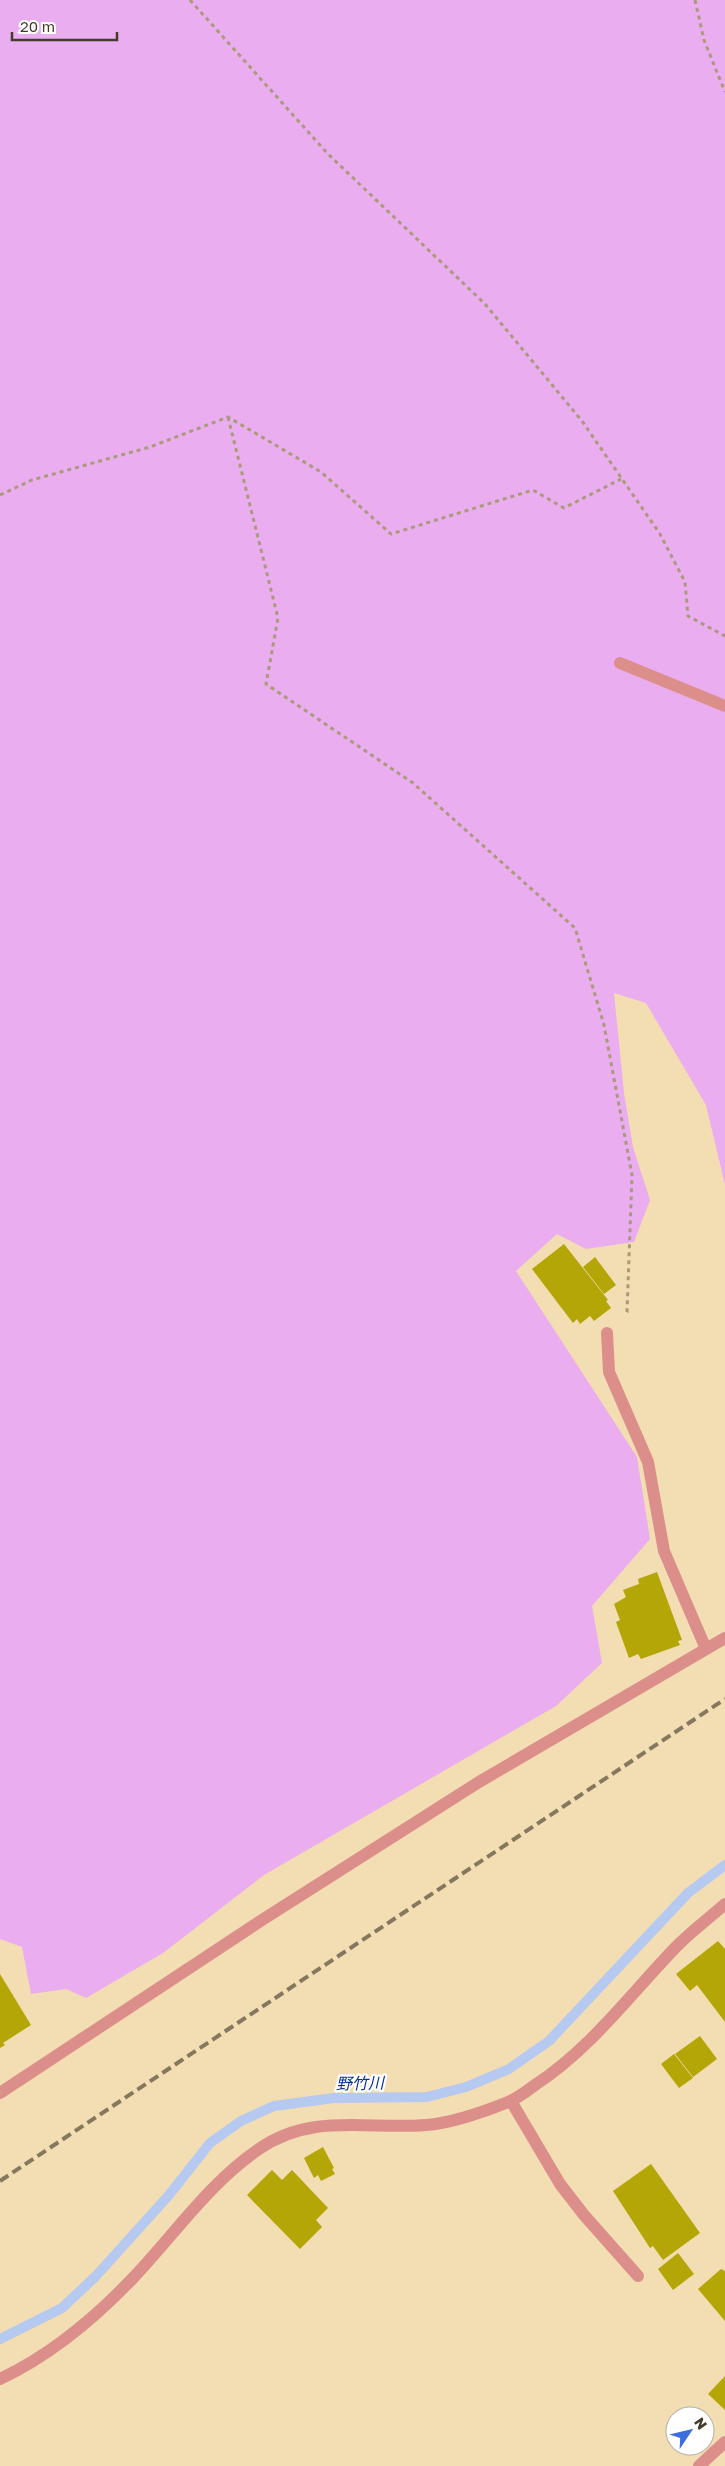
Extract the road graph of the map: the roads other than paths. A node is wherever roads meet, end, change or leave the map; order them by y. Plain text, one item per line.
1 (620, 663) dead end
2 (725, 706) edge
3 (607, 1333) road end
4 (725, 1638) edge
5 (706, 1649) junction
6 (725, 1904) edge
7 (0, 2093) edge
8 (511, 2101) junction
9 (638, 2276) dead end
10 (0, 2379) edge
11 (725, 2442) edge
12 (699, 2466) edge

1 - 2 street
3 - 5 street
4 - 5 street
5 - 7 street
6 - 8 street
8 - 9 street
8 - 10 street
11 - 12 street

